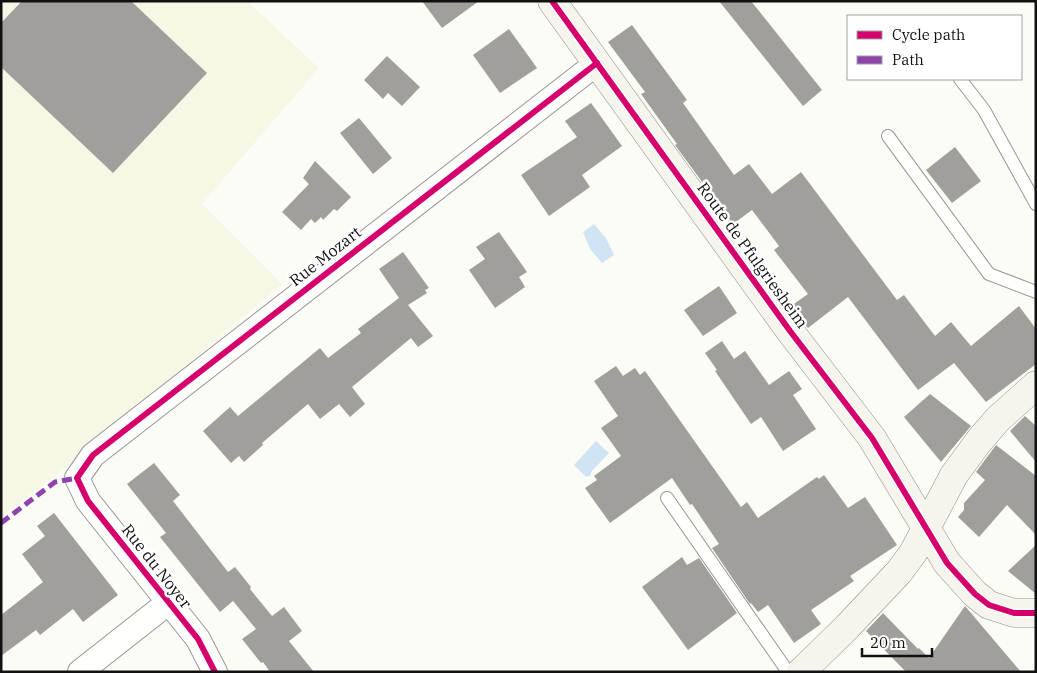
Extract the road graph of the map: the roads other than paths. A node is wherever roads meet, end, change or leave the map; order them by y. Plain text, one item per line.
1 (552, 1) edge
2 (597, 63) junction
3 (961, 80) edge
4 (888, 136) dead end
5 (1036, 204) edge
6 (1036, 292) edge
7 (1036, 385) edge
8 (77, 478) joint
9 (667, 498) dead end
10 (926, 530) junction
11 (169, 602) junction
12 (1036, 613) edge
13 (80, 672) edge
14 (215, 672) edge
15 (788, 672) edge
16 (801, 672) edge

1 - 2 street, Route de Pfulgriesheim
2 - 8 street, Rue Mozart
2 - 10 street, Route de Pfulgriesheim
3 - 5 lane
4 - 6 lane
7 - 10 street
8 - 11 street, Rue du Noyer
9 - 15 lane
10 - 12 street, Route de Pfulgriesheim
10 - 16 street
11 - 13 street
11 - 14 street, Rue du Noyer

